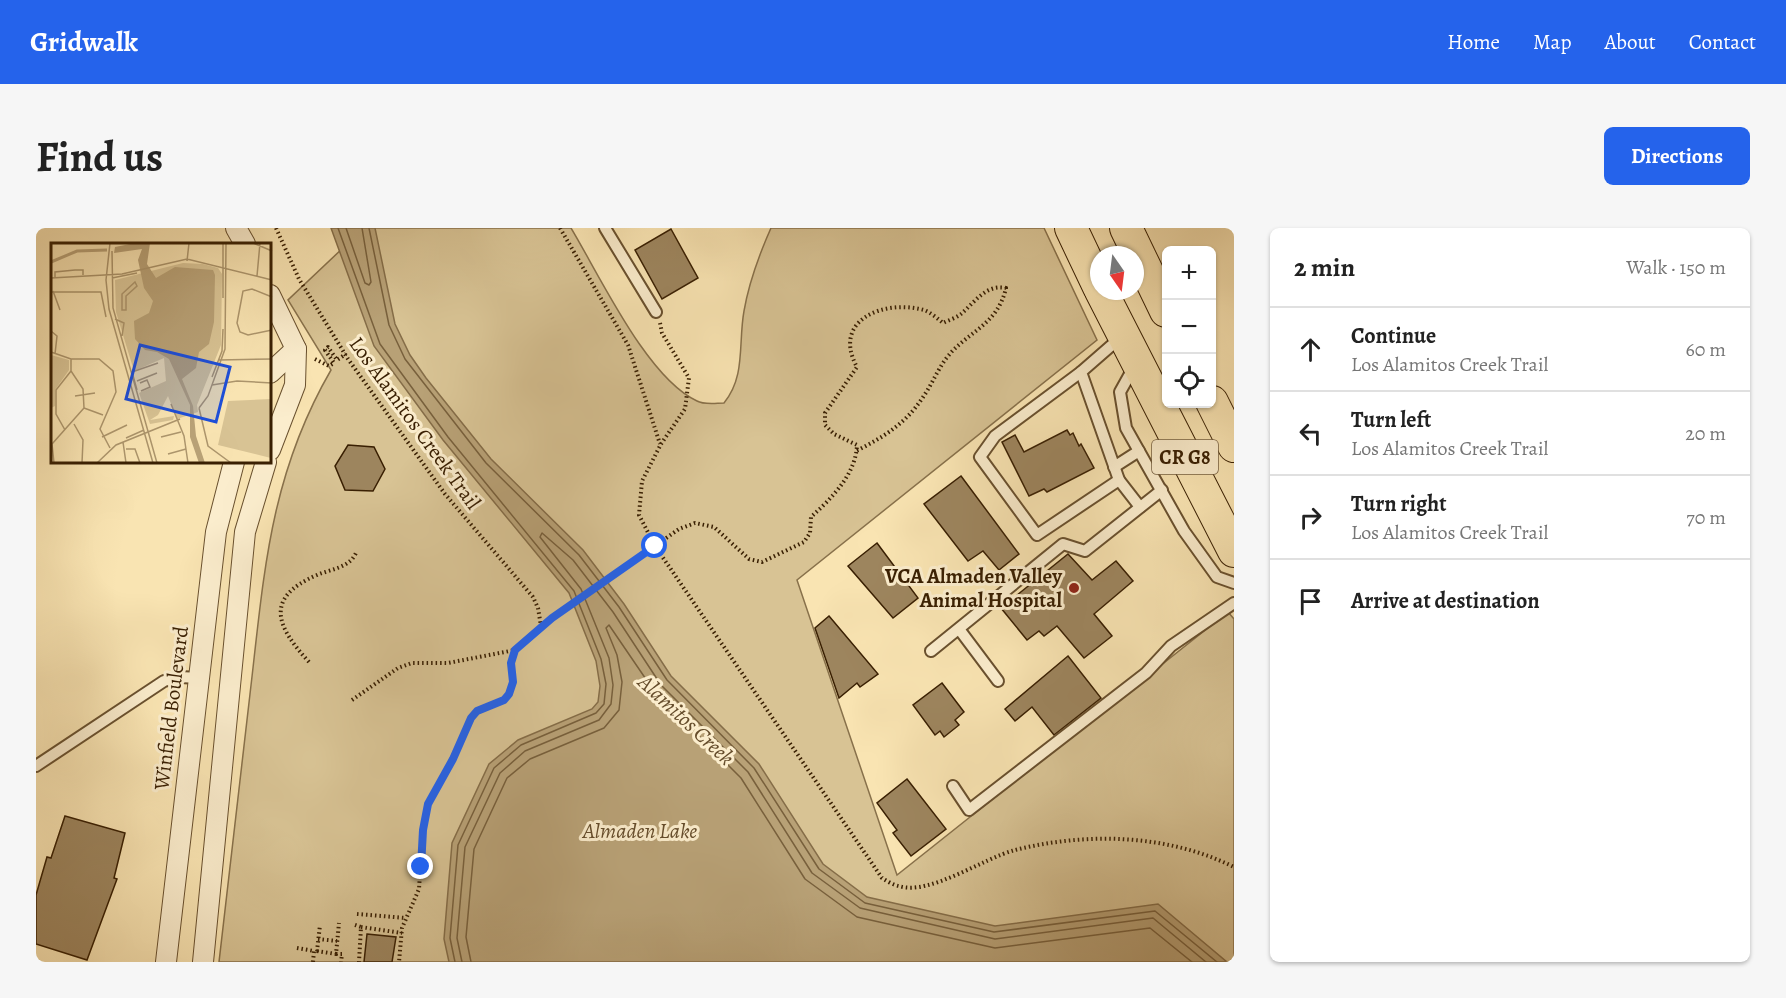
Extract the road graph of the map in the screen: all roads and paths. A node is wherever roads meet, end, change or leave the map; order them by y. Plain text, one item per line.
1 (237, 228) edge
2 (276, 228) edge
3 (560, 228) edge
4 (605, 228) edge
5 (1071, 228) edge
6 (1126, 228) edge
7 (244, 243) edge
8 (1090, 268) edge
9 (272, 299) edge
10 (1106, 300) edge
11 (1162, 301) edge
12 (656, 312) joint
13 (296, 349) junction
14 (1130, 349) junction
15 (346, 354) junction
16 (272, 371) edge
17 (1080, 372) junction
18 (1215, 408) edge
19 (661, 444) junction
20 (272, 445) edge
21 (1234, 446) edge
22 (856, 451) junction
23 (1139, 452) junction
24 (233, 464) edge
25 (265, 464) edge
26 (1114, 467) junction
27 (1119, 480) junction
28 (1162, 490) junction
29 (1140, 507) junction
30 (655, 546) junction
31 (1234, 551) edge
32 (356, 553) dead end
33 (1234, 583) edge
34 (1234, 603) edge
35 (541, 626) junction
36 (959, 629) junction
37 (515, 650) junction
38 (931, 651) dead end
39 (309, 662) dead end
40 (199, 678) junction
41 (998, 681) dead end
42 (352, 700) dead end
43 (36, 766) edge
44 (953, 786) dead end
45 (1234, 867) edge
46 (357, 914) dead end
47 (406, 918) junction
48 (339, 923) dead end
49 (355, 925) dead end
50 (320, 926) dead end
51 (361, 927) junction
52 (402, 933) junction
53 (318, 939) junction
54 (337, 941) junction
55 (297, 948) dead end
56 (315, 951) junction
57 (336, 954) junction
58 (166, 962) edge
59 (203, 962) edge
60 (313, 962) edge
61 (341, 962) edge
62 (359, 962) edge
63 (399, 962) edge

1 - 7 street
2 - 15 path, Los Alamitos Creek Trail
3 - 19 path
4 - 12 lane
5 - 8 main road, CR G8
6 - 11 main road
9 - 13 street
10 - 14 main road, CR G8
12 - 19 path
13 - 15 path
13 - 16 street
13 - 20 street
14 - 17 lane
14 - 23 lane
14 - 31 main road, CR G8
15 - 35 path, Los Alamitos Creek Trail
17 - 26 lane
17 - 27 lane
18 - 21 main road, CR G8
19 - 30 path
22 - 22 path
22 - 30 path
23 - 26 lane
23 - 28 lane
24 - 40 street, Winfield Boulevard
25 - 59 street
26 - 27 lane
27 - 29 lane
28 - 29 lane
28 - 33 lane
29 - 36 lane
30 - 35 path
30 - 45 path
32 - 39 path
34 - 44 lane
35 - 37 path
36 - 38 lane
36 - 41 lane
37 - 42 path
37 - 47 path
40 - 43 lane
40 - 58 street, Winfield Boulevard
46 - 47 path
47 - 52 path
48 - 54 path
49 - 51 path
50 - 53 path
51 - 52 path
51 - 62 path
52 - 63 path
53 - 54 path
53 - 56 path
54 - 57 path
55 - 56 path
56 - 57 path
56 - 60 path
57 - 61 path

